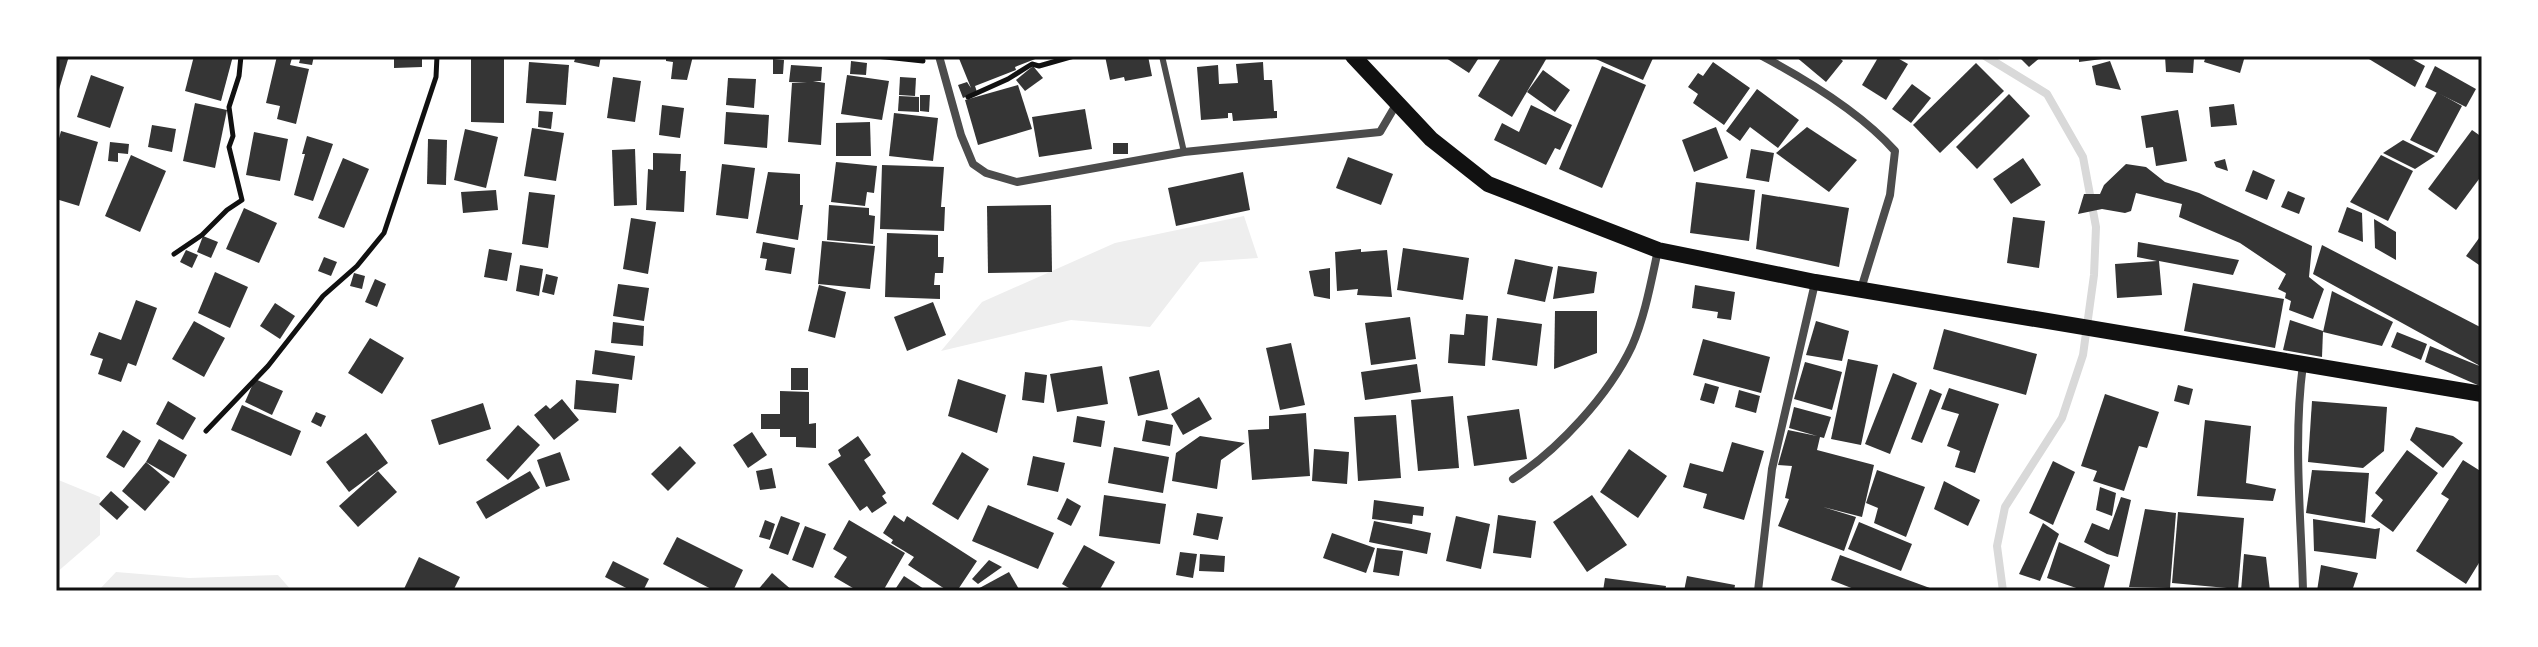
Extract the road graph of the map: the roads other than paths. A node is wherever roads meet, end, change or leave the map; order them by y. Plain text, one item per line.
1 (939, 56) edge
2 (1162, 56) edge
3 (1353, 56) edge
4 (1762, 56) edge
5 (1397, 103) junction
6 (1184, 152) junction
7 (1658, 250) junction
8 (1815, 282) junction
9 (1861, 290) junction
10 (2303, 363) junction
11 (2482, 394) edge
12 (1513, 479) dead end
13 (1758, 591) edge
14 (2303, 591) edge

1 - 6 street
2 - 6 lane
3 - 5 main road
4 - 9 street
5 - 6 street
5 - 7 main road
7 - 8 main road
7 - 12 street
8 - 9 main road
8 - 13 street
9 - 10 main road
10 - 11 main road
10 - 14 street

